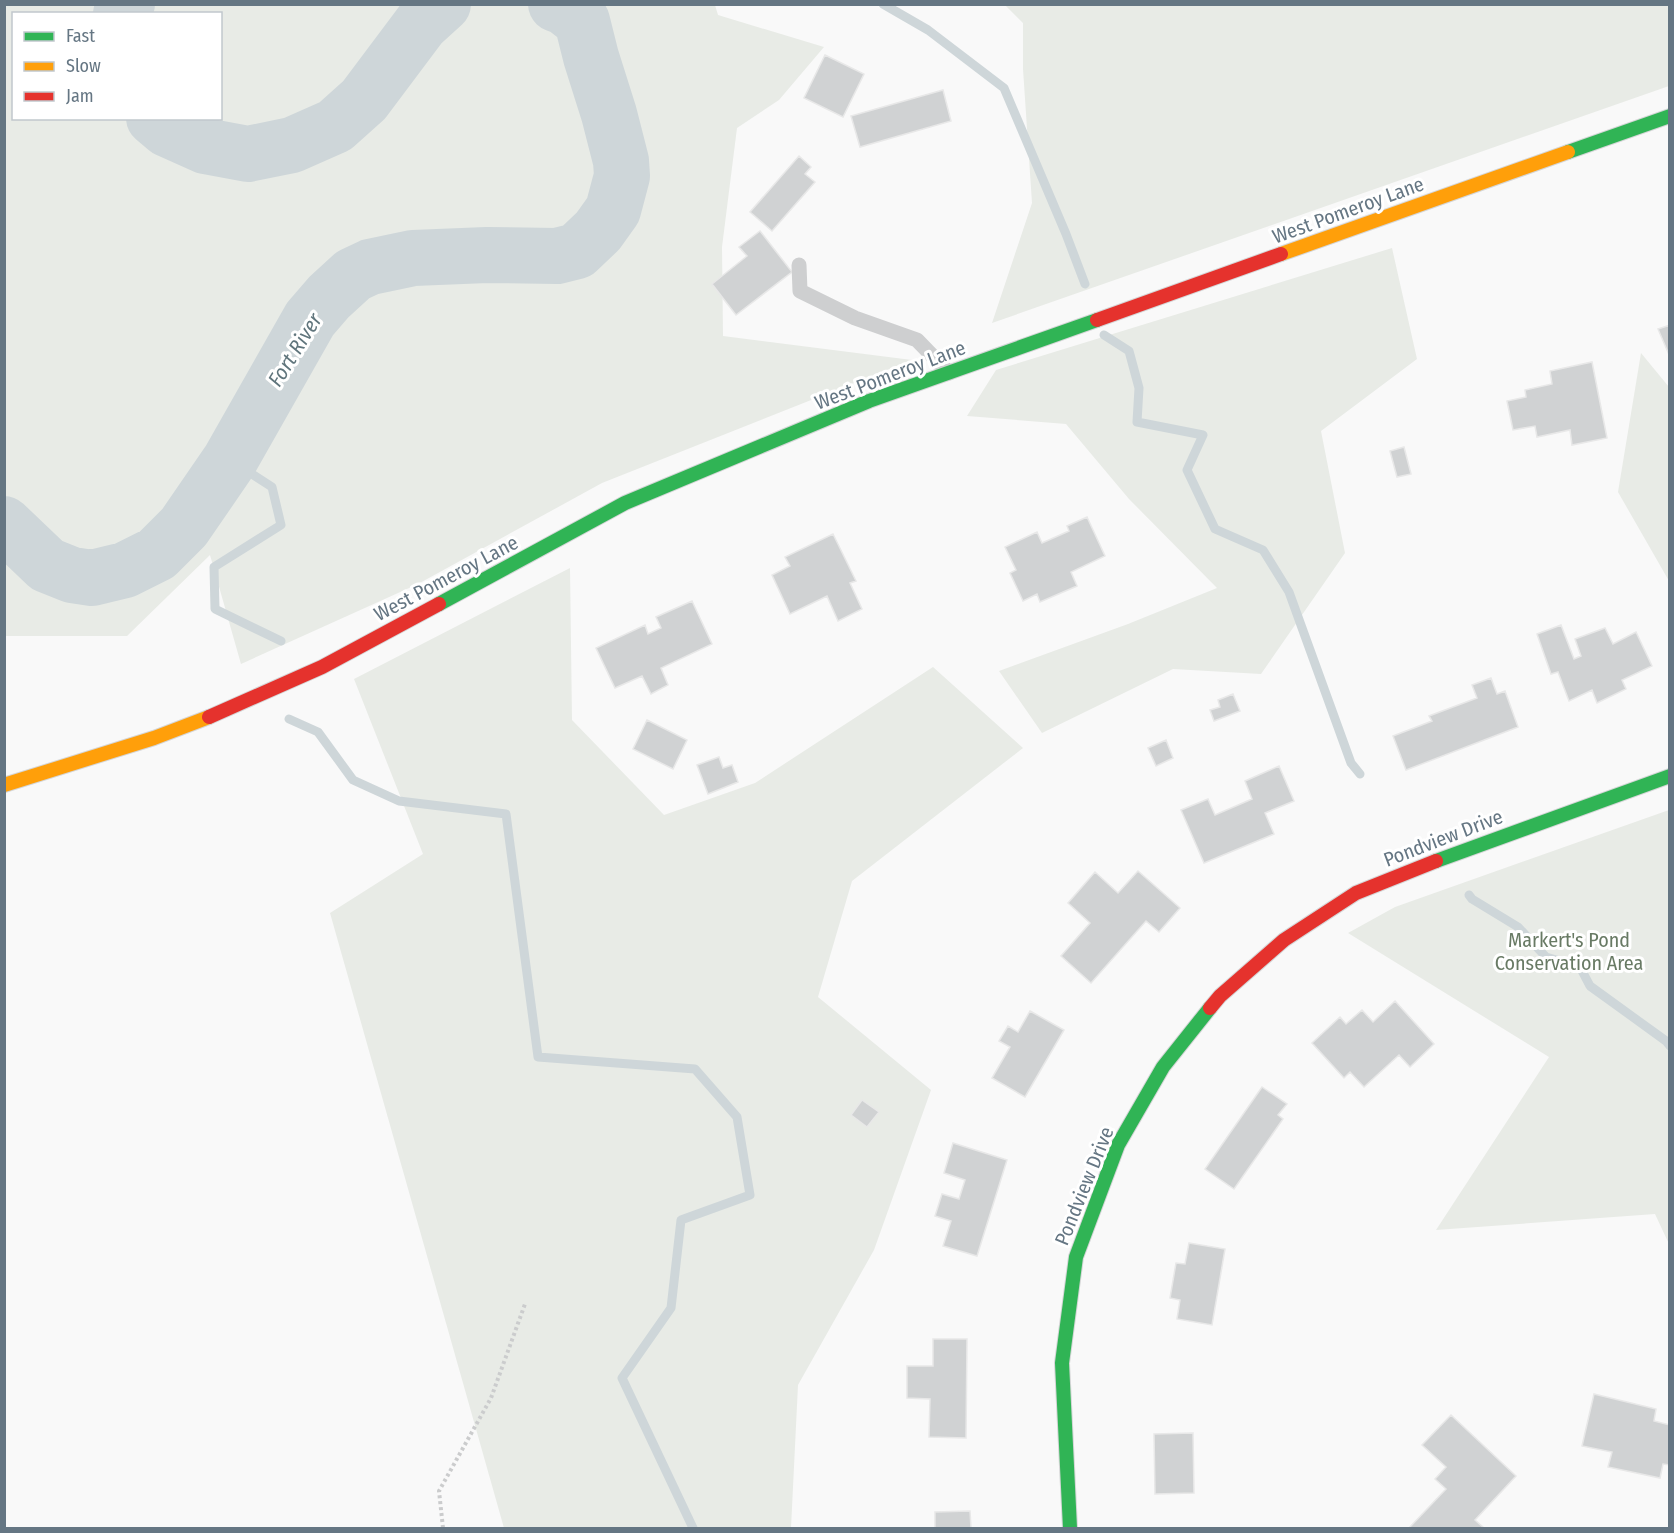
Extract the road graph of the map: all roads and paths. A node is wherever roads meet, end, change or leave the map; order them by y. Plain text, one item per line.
1 (1670, 116) edge
2 (799, 265) dead end
3 (949, 373) junction
4 (1670, 776) edge
5 (4, 784) edge
6 (525, 1304) dead end
7 (443, 1528) edge
8 (1070, 1528) edge

1 - 3 street, West Pomeroy Lane
2 - 3 lane
3 - 5 street, West Pomeroy Lane
4 - 8 street, Pondview Drive
6 - 7 path

